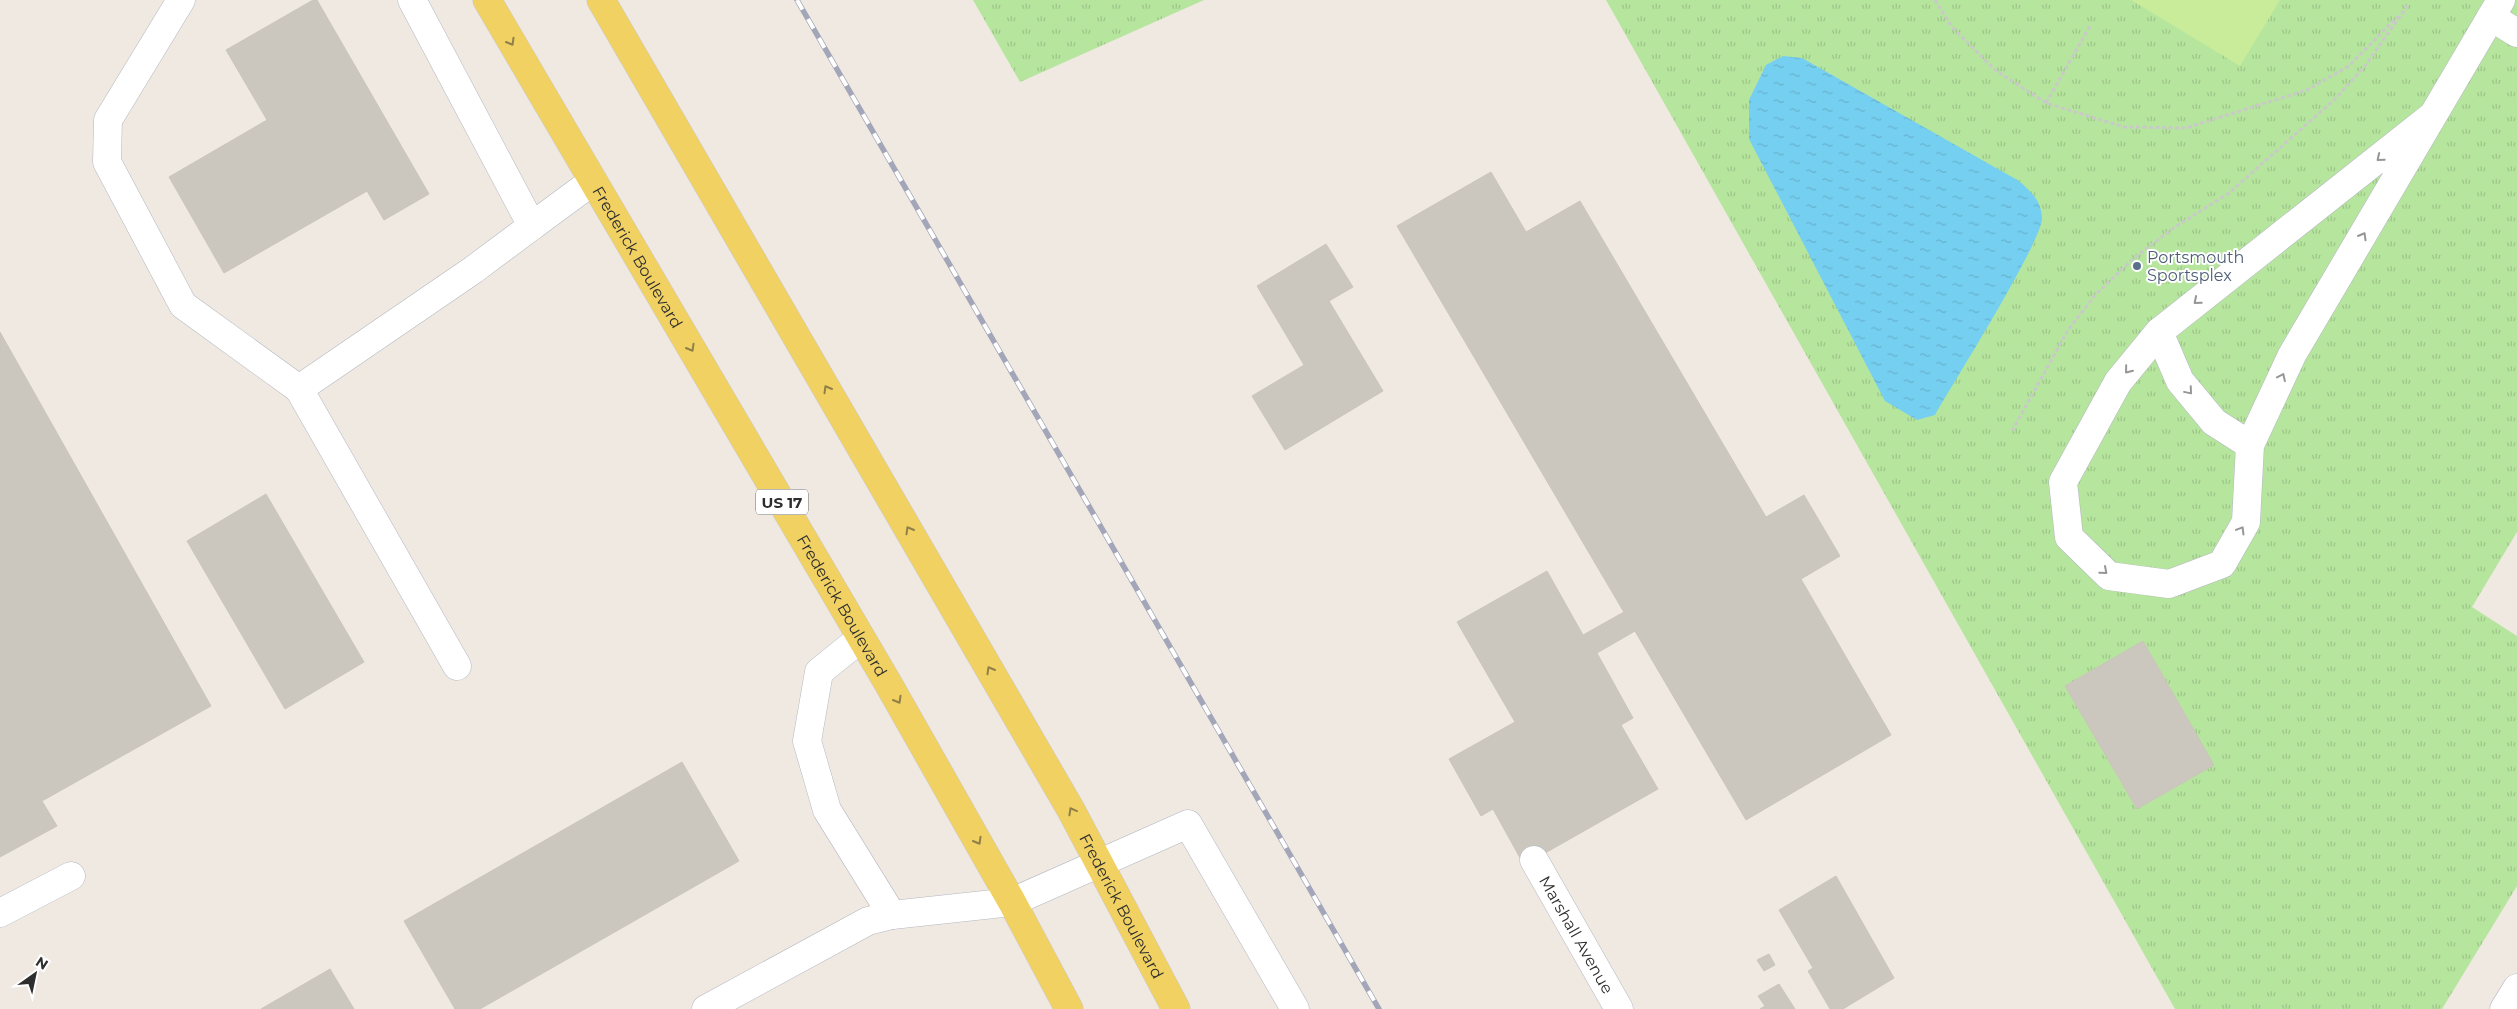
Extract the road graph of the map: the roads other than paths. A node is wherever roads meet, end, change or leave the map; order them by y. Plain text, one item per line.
1 (181, 0) edge
2 (412, 0) edge
3 (487, 0) edge
4 (601, 0) edge
5 (2496, 9) edge
6 (2517, 33) edge
7 (2432, 116) junction
8 (593, 181) junction
9 (532, 226) junction
10 (2159, 332) junction
11 (299, 389) junction
12 (2250, 445) junction
13 (861, 638) junction
14 (457, 666) dead end
15 (1534, 860) dead end
16 (1100, 863) junction
17 (71, 876) dead end
18 (1012, 902) junction
19 (0, 913) edge
20 (892, 915) junction
21 (2517, 988) edge
22 (706, 1009) edge
23 (1069, 1009) edge
24 (1176, 1009) edge
25 (1295, 1009) edge
26 (1619, 1009) edge
27 (2504, 1009) edge

1 - 11 street
2 - 9 street
3 -> 8 main road, Frederick Boulevard / US 17
16 -> 4 main road, Frederick Boulevard
5 - 6 street
5 - 7 street
7 -> 10 street
12 -> 7 street
8 - 9 street
8 -> 13 main road, Frederick Boulevard / US 17
9 - 11 street
10 -> 12 street
10 -> 12 street
11 - 14 street
13 -> 18 main road, Frederick Boulevard / US 17
13 - 20 street
15 - 26 street, Marshall Avenue
16 - 18 street
16 - 24 main road, Frederick Boulevard
16 - 25 street
17 - 19 street
18 - 20 street
18 - 23 main road, Frederick Boulevard / US 17
20 - 22 street
21 - 27 street

